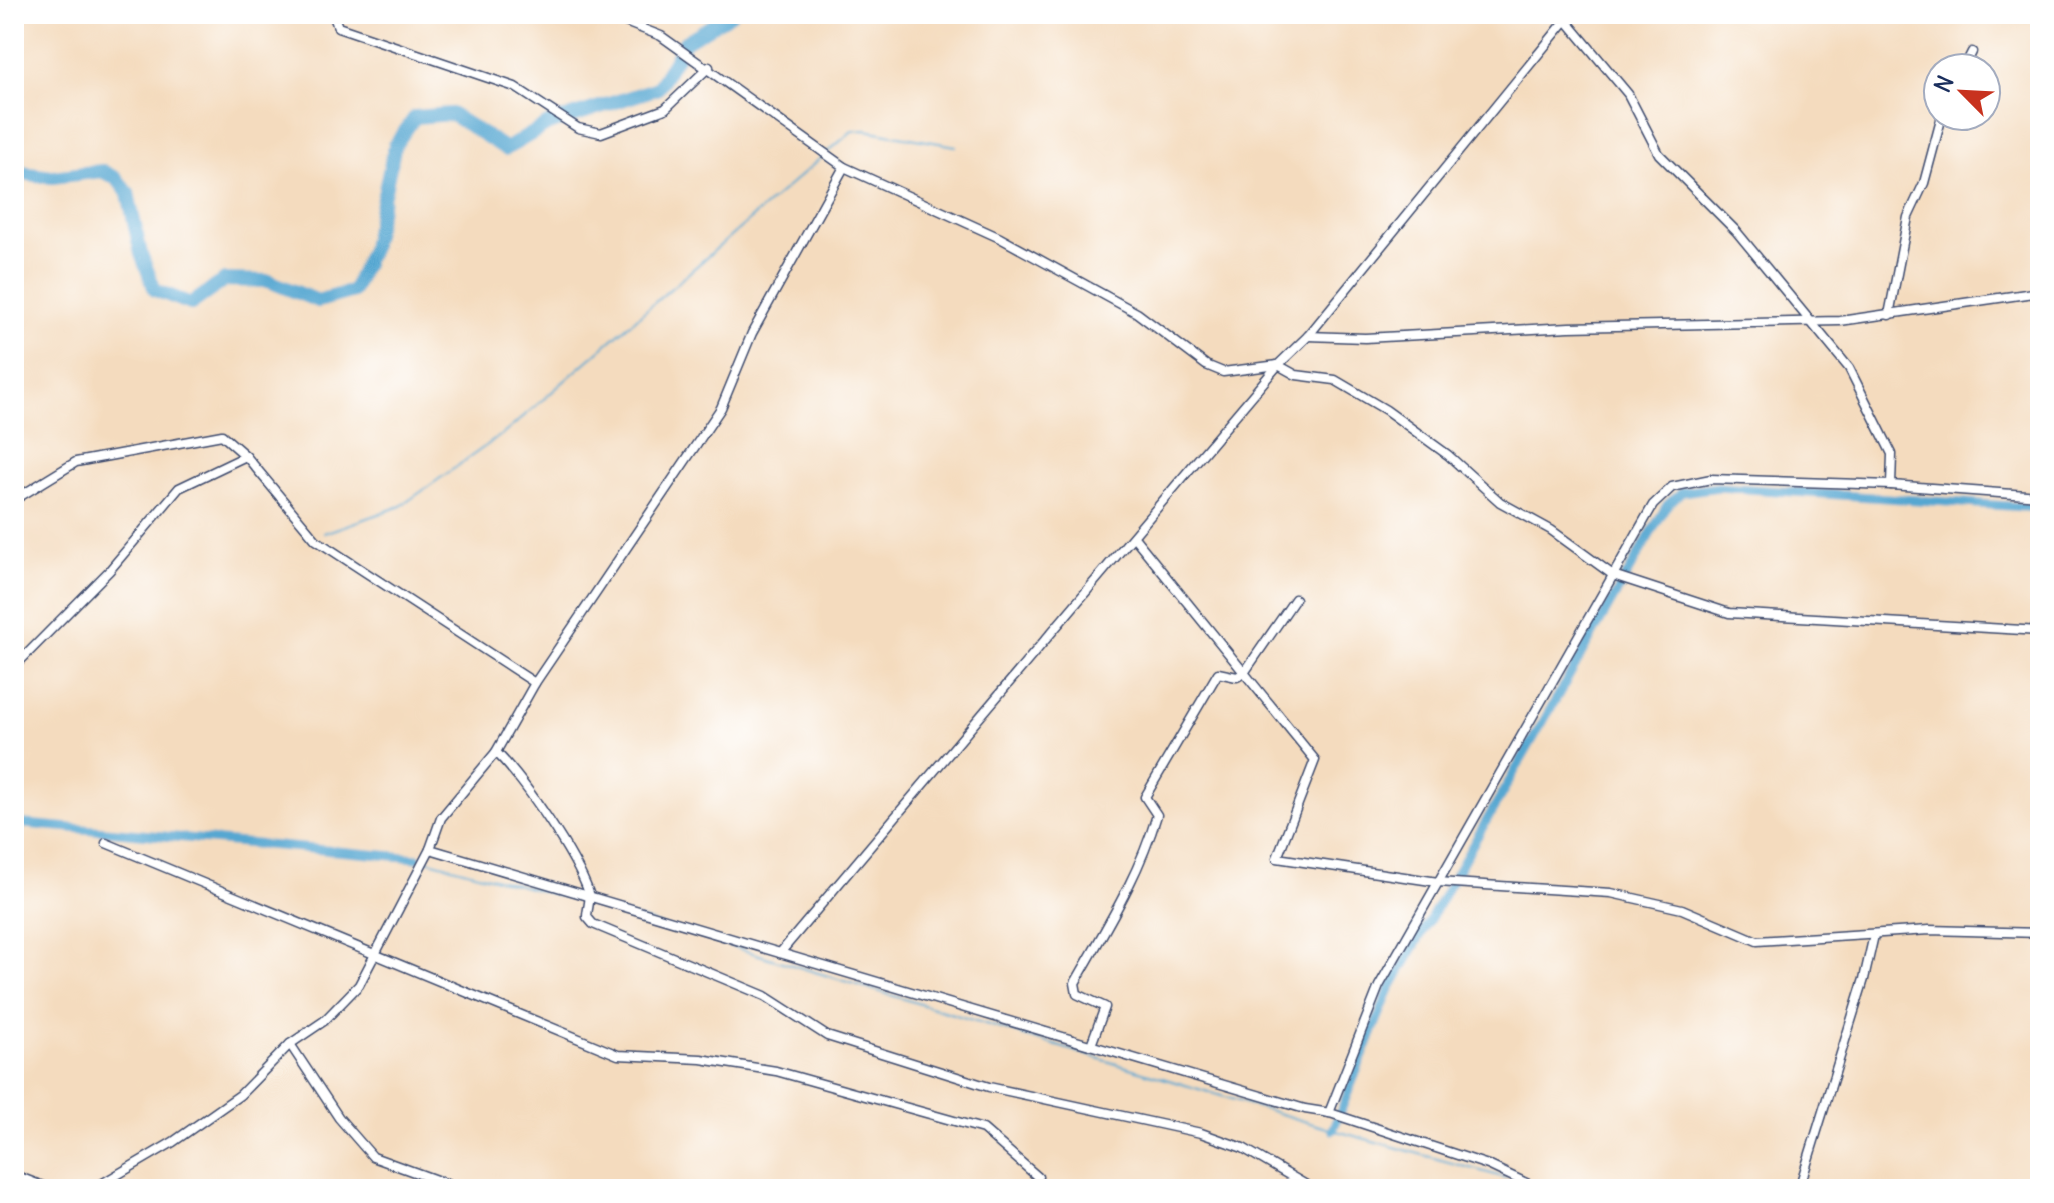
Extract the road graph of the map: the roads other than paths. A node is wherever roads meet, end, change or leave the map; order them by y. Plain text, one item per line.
1 (333, 14) edge
2 (605, 14) edge
3 (1568, 17) edge
4 (709, 67) junction
5 (1935, 132) edge
6 (844, 167) junction
7 (2040, 292) edge
8 (1889, 315) junction
9 (1813, 322) junction
10 (1308, 336) junction
11 (1278, 365) junction
12 (246, 456) junction
13 (1891, 485) junction
14 (2040, 496) edge
15 (14, 500) edge
16 (1134, 537) junction
17 (1612, 575) junction
18 (1295, 599) dead end
19 (2040, 631) edge
20 (14, 667) edge
21 (1244, 673) junction
22 (535, 683) junction
23 (496, 752) junction
24 (106, 843) dead end
25 (427, 856) junction
26 (1438, 882) junction
27 (589, 901) junction
28 (2040, 933) edge
29 (1874, 935) junction
30 (780, 953) junction
31 (376, 955) junction
32 (290, 1044) junction
33 (1091, 1045) junction
34 (1330, 1113) junction
35 (14, 1175) edge
36 (50, 1189) edge
37 (93, 1189) edge
38 (461, 1189) edge
39 (1034, 1189) edge
40 (1313, 1189) edge
41 (1539, 1189) edge
42 (1799, 1189) edge

1 - 4 street
2 - 4 street
3 - 9 street
3 - 10 street
4 - 6 street
5 - 8 street
6 - 11 street
6 - 22 street
7 - 8 street
8 - 9 street
9 - 10 street
9 - 13 street
10 - 11 street
11 - 16 street
11 - 17 street
12 - 15 street
12 - 20 street
12 - 22 street
13 - 14 street
13 - 17 street
16 - 21 street
16 - 30 street
17 - 19 street
17 - 26 street
18 - 21 street
21 - 26 street
21 - 33 street
22 - 23 street
23 - 25 street
23 - 27 street
24 - 31 street
25 - 27 street
25 - 31 street
26 - 29 street
26 - 34 street
27 - 30 street
27 - 40 street
28 - 29 street
29 - 42 street
30 - 33 street
31 - 32 street
31 - 39 street
32 - 37 street
32 - 38 street
33 - 34 street
34 - 41 street
35 - 36 street

